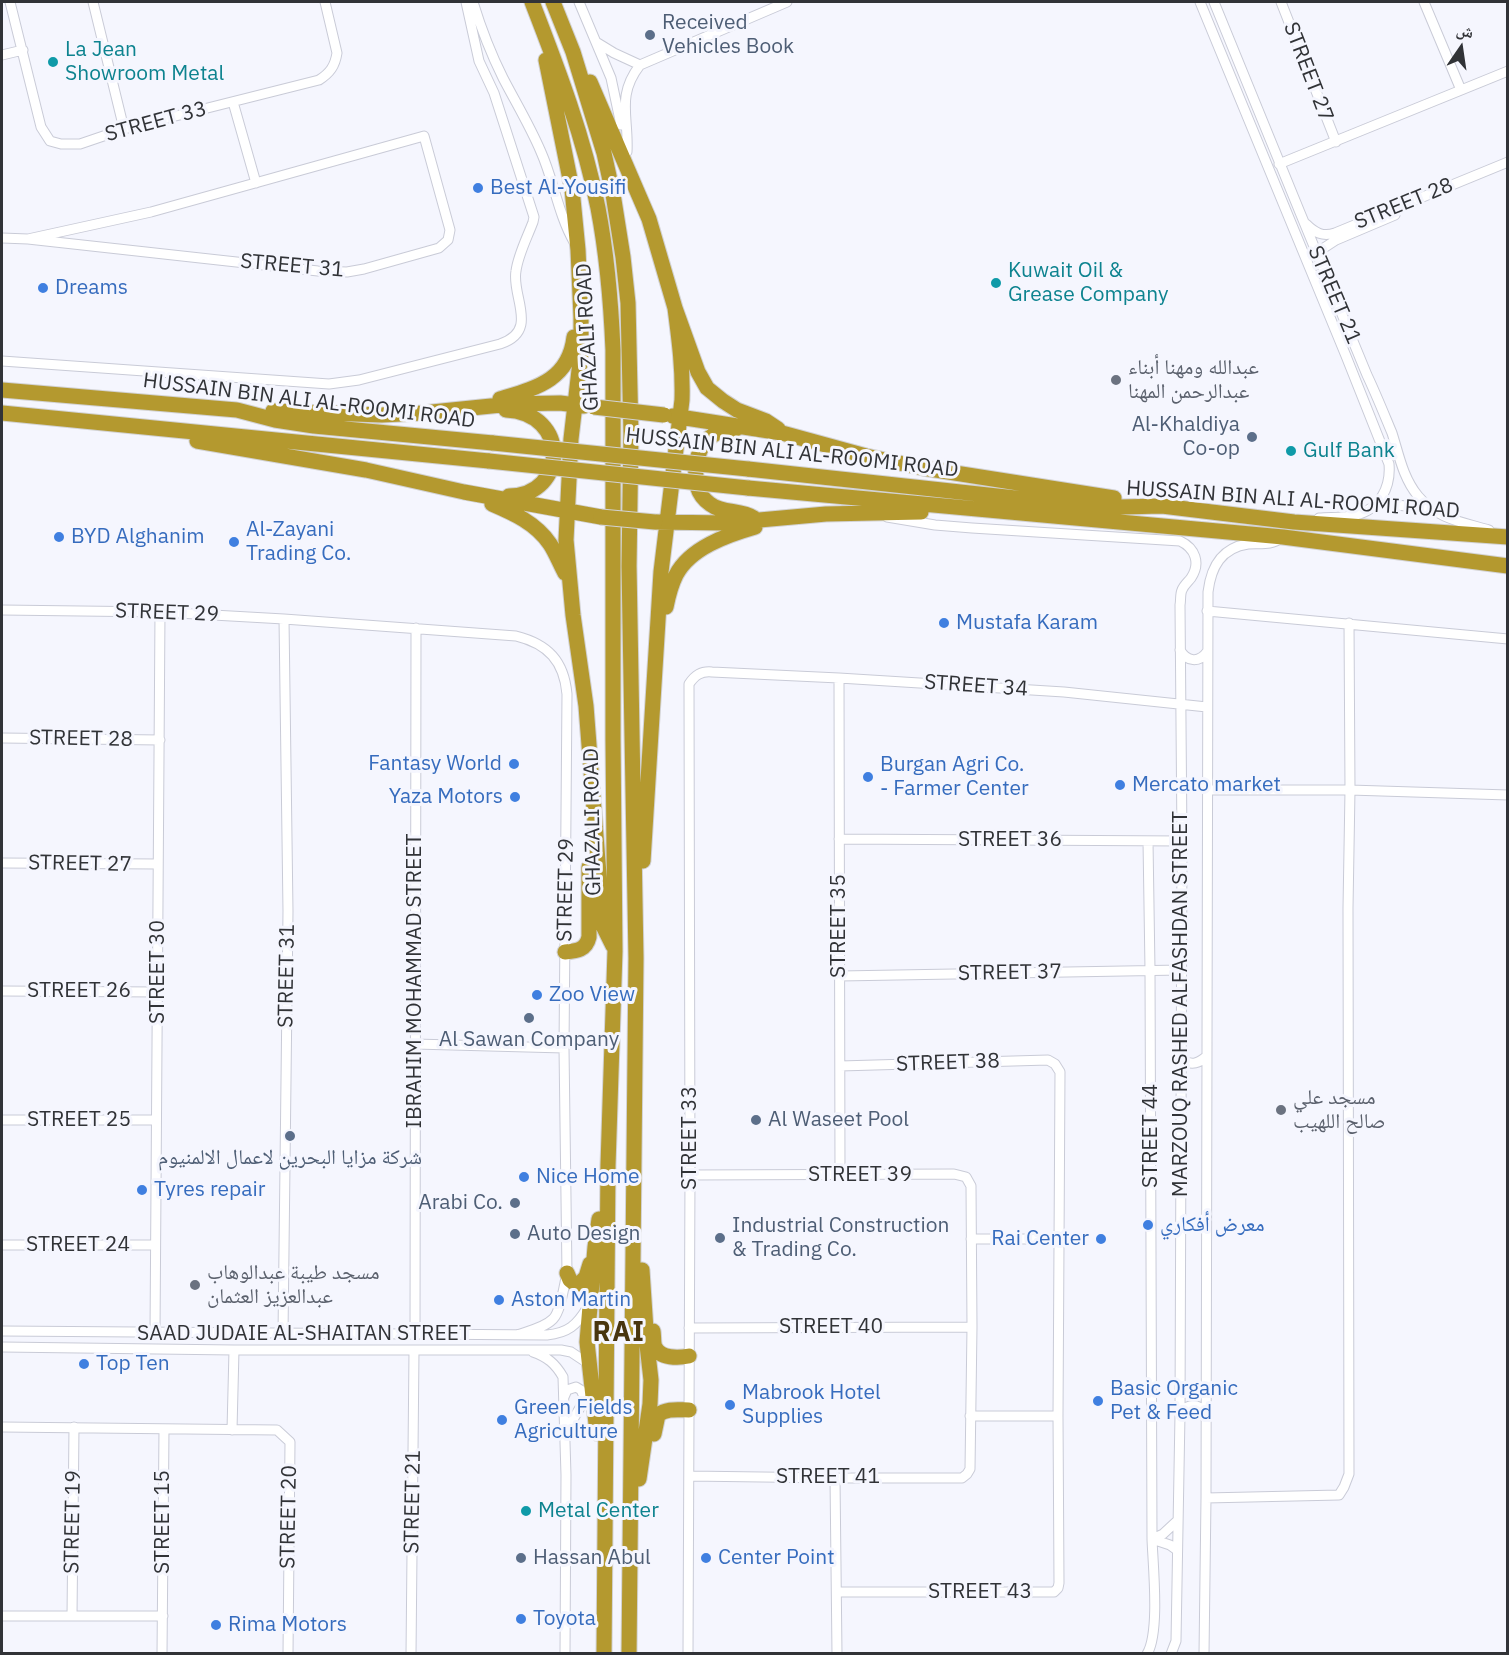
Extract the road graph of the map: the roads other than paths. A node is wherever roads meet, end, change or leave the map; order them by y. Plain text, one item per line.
1 (10, 2) edge
2 (97, 2) edge
3 (325, 2) edge
4 (466, 2) edge
5 (473, 2) edge
6 (553, 2) edge
7 (579, 2) edge
8 (757, 2) edge
9 (787, 2) edge
10 (1200, 2) edge
11 (1214, 2) edge
12 (1281, 2) edge
13 (1424, 2) edge
14 (535, 9) edge
15 (762, 12) junction
16 (596, 42) junction
17 (23, 50) junction
18 (573, 52) junction
19 (2, 55) edge
20 (640, 65) junction
21 (1508, 71) edge
22 (1461, 90) junction
23 (233, 102) junction
24 (124, 129) junction
25 (1336, 141) junction
26 (627, 152) junction
27 (1508, 162) edge
28 (1279, 164) junction
29 (1508, 168) edge
30 (631, 175) junction
31 (256, 183) junction
32 (1303, 221) junction
33 (2, 238) edge
34 (28, 239) junction
35 (578, 250) junction
36 (1316, 253) junction
37 (1306, 259) junction
38 (579, 281) junction
39 (675, 308) junction
40 (2, 361) edge
41 (2, 390) edge
42 (575, 405) junction
43 (462, 409) junction
44 (237, 410) junction
45 (2, 413) edge
46 (681, 417) junction
47 (150, 428) junction
48 (782, 433) junction
49 (1396, 447) junction
50 (1385, 453) junction
51 (464, 492) junction
52 (1375, 505) junction
53 (1162, 506) junction
54 (1432, 510) junction
55 (567, 511) junction
56 (861, 512) junction
57 (1026, 513) junction
58 (792, 517) junction
59 (756, 520) junction
60 (661, 522) junction
61 (1294, 522) junction
62 (1283, 537) junction
63 (1507, 537) edge
64 (1508, 566) edge
65 (1189, 580) junction
66 (569, 581) junction
67 (1208, 592) junction
68 (2, 610) edge
69 (1207, 611) junction
70 (160, 612) junction
71 (284, 619) junction
72 (1349, 623) junction
73 (416, 628) junction
74 (1508, 639) edge
75 (1180, 650) junction
76 (1207, 652) junction
77 (656, 666) junction
78 (745, 673) joint
79 (839, 678) junction
80 (1180, 705) junction
81 (1207, 707) junction
82 (2, 738) edge
83 (160, 740) junction
84 (1207, 790) junction
85 (1350, 790) junction
86 (1508, 795) edge
87 (594, 825) junction
88 (839, 839) junction
89 (1148, 841) junction
90 (1182, 841) junction
91 (2, 863) edge
92 (158, 864) junction
93 (615, 951) junction
94 (565, 952) junction
95 (636, 958) junction
96 (1181, 969) junction
97 (1150, 970) junction
98 (840, 976) junction
99 (2, 991) edge
100 (158, 992) junction
101 (415, 1044) junction
102 (564, 1048) junction
103 (1181, 1054) junction
104 (1207, 1056) junction
105 (1055, 1064) joint
106 (840, 1065) junction
107 (2, 1120) edge
108 (156, 1120) junction
109 (608, 1165) junction
110 (690, 1175) junction
111 (840, 1175) junction
112 (634, 1210) junction
113 (971, 1239) junction
114 (1059, 1239) junction
115 (2, 1245) edge
116 (155, 1245) junction
117 (595, 1247) junction
118 (567, 1273) junction
119 (644, 1290) junction
120 (592, 1301) junction
121 (972, 1327) junction
122 (689, 1328) junction
123 (2, 1331) edge
124 (155, 1333) junction
125 (283, 1334) junction
126 (415, 1334) junction
127 (435, 1334) junction
128 (474, 1334) junction
129 (517, 1335) junction
130 (2, 1347) edge
131 (234, 1350) junction
132 (528, 1350) junction
133 (414, 1351) junction
134 (434, 1351) junction
135 (472, 1351) junction
136 (689, 1356) junction
137 (591, 1366) junction
138 (564, 1396) junction
139 (689, 1410) junction
140 (1180, 1414) junction
141 (970, 1416) junction
142 (1058, 1416) junction
143 (1206, 1416) junction
144 (2, 1427) edge
145 (74, 1427) junction
146 (164, 1429) junction
147 (232, 1430) junction
148 (564, 1435) junction
149 (967, 1474) joint
150 (640, 1475) junction
151 (689, 1476) junction
152 (835, 1478) junction
153 (1206, 1498) junction
154 (605, 1514) junction
155 (631, 1514) junction
156 (1177, 1521) junction
157 (1152, 1539) junction
158 (1177, 1550) junction
159 (837, 1592) junction
160 (2, 1616) edge
161 (72, 1616) junction
162 (163, 1616) junction
163 (162, 1653) edge
164 (288, 1653) edge
165 (411, 1653) edge
166 (565, 1653) edge
167 (604, 1653) edge
168 (630, 1653) edge
169 (688, 1653) edge
170 (837, 1653) edge
171 (1147, 1653) edge
172 (1172, 1653) edge
173 (1204, 1653) edge

1 - 17 street, STREET 33
2 - 24 street
3 - 23 street, STREET 33
4 - 40 street
5 - 35 street
6 - 18 highway, GHAZALI ROAD
7 - 16 street
8 - 15 street
9 - 15 street
10 - 37 street, STREET 21
11 - 28 street, STREET 21
12 - 25 street, STREET 27
13 - 22 street
14 - 35 highway
14 - 93 highway, GHAZALI ROAD
15 - 20 street
16 - 20 street
16 - 26 street
17 - 19 street
17 - 24 street, STREET 33
18 - 30 highway
18 - 95 highway, GHAZALI ROAD
20 - 26 street
21 - 22 street, STREET 27
22 - 25 street, STREET 27
23 - 24 street, STREET 33
23 - 31 street
25 - 28 street, STREET 27
26 - 30 street
27 - 32 street, STREET 28
28 - 32 street, STREET 21
29 - 36 street, STREET 28
30 - 39 highway
31 - 34 street, STREET 31
31 - 34 street, STREET 31
32 - 36 street, STREET 21
33 - 34 street, STREET 31
35 - 38 highway
36 - 37 street, STREET 28
36 - 49 street, STREET 21
37 - 50 street, STREET 21
38 - 42 highway
38 - 43 highway
39 - 46 highway
39 - 48 highway
41 - 44 highway, HUSSAIN BIN ALI AL-ROOMI ROAD
42 - 43 highway
42 - 46 highway, bridge
42 - 55 highway
43 - 44 highway
43 - 51 highway
44 - 53 highway, HUSSAIN BIN ALI AL-ROOMI ROAD, bridge
45 - 47 highway, HUSSAIN BIN ALI AL-ROOMI ROAD
46 - 48 highway
46 - 60 highway
47 - 51 highway
47 - 57 highway, HUSSAIN BIN ALI AL-ROOMI ROAD, bridge
48 - 53 highway
48 - 59 highway
49 - 50 street
49 - 54 street, STREET 21
50 - 52 street, STREET 21
51 - 55 highway
51 - 66 highway
52 - 54 street
52 - 61 street
53 - 61 highway, HUSSAIN BIN ALI AL-ROOMI ROAD
54 - 63 street, STREET 21
55 - 60 highway, bridge
55 - 66 highway
56 - 57 highway
56 - 58 highway
56 - 65 street, MARZOUQ RASHED ALFASHDAN STREET
57 - 62 highway, HUSSAIN BIN ALI AL-ROOMI ROAD
58 - 59 highway
58 - 77 highway
59 - 60 highway
60 - 77 highway
61 - 63 highway, HUSSAIN BIN ALI AL-ROOMI ROAD
62 - 64 highway, HUSSAIN BIN ALI AL-ROOMI ROAD
62 - 67 street, MARZOUQ RASHED ALFASHDAN STREET
65 - 67 street
65 - 75 street, MARZOUQ RASHED ALFASHDAN STREET
66 - 87 highway
67 - 69 street, MARZOUQ RASHED ALFASHDAN STREET
68 - 70 street, STREET 29
69 - 72 street
69 - 76 street, MARZOUQ RASHED ALFASHDAN STREET
70 - 71 street, STREET 29
70 - 83 street, STREET 30
71 - 73 street, STREET 29
71 - 125 street, STREET 31
72 - 74 street
72 - 85 street
73 - 94 street, STREET 29
73 - 101 street, IBRAHIM MOHAMMAD STREET
75 - 76 street
75 - 80 street, MARZOUQ RASHED ALFASHDAN STREET
76 - 81 street, MARZOUQ RASHED ALFASHDAN STREET
77 - 95 highway
78 - 79 street, STREET 34
78 - 110 street, STREET 33
79 - 80 street, STREET 34
79 - 88 street, STREET 35
80 - 81 street, STREET 34
80 - 90 street, MARZOUQ RASHED ALFASHDAN STREET
81 - 84 street, MARZOUQ RASHED ALFASHDAN STREET
82 - 83 street, STREET 28
83 - 92 street, STREET 30
84 - 85 street
84 - 104 street, MARZOUQ RASHED ALFASHDAN STREET
85 - 86 street
85 - 153 street
87 - 93 highway
87 - 94 highway
88 - 89 street, STREET 36
88 - 98 street, STREET 35
89 - 90 street, STREET 36
89 - 97 street, STREET 44
90 - 96 street, MARZOUQ RASHED ALFASHDAN STREET
91 - 92 street, STREET 27
92 - 100 street, STREET 30
93 - 109 highway, GHAZALI ROAD
94 - 102 street, STREET 29
95 - 112 highway, GHAZALI ROAD
96 - 97 street, STREET 37
96 - 103 street, MARZOUQ RASHED ALFASHDAN STREET
97 - 98 street, STREET 37
97 - 157 street, STREET 44
98 - 106 street, STREET 35
99 - 100 street, STREET 26
100 - 108 street, STREET 30
101 - 102 street
101 - 126 street, IBRAHIM MOHAMMAD STREET
102 - 118 street, STREET 29
103 - 104 street
103 - 140 street, MARZOUQ RASHED ALFASHDAN STREET
104 - 143 street, MARZOUQ RASHED ALFASHDAN STREET
105 - 106 street, STREET 38
105 - 114 street, STREET 43
106 - 111 street, STREET 35
107 - 108 street, STREET 25
108 - 116 street, STREET 30
109 - 117 highway
109 - 154 highway, GHAZALI ROAD
110 - 111 street, STREET 39
110 - 122 street, STREET 33
111 - 113 street, STREET 39
112 - 119 highway
112 - 155 highway, GHAZALI ROAD
113 - 114 street
113 - 121 street, STREET 39
114 - 142 street, STREET 43
115 - 116 street, STREET 24
116 - 124 street, STREET 30
117 - 118 highway
117 - 120 highway
118 - 129 street, STREET 29
119 - 136 highway
119 - 150 highway
120 - 129 street, SAAD JUDAIE AL-SHAITAN STREET
120 - 137 highway
121 - 122 street, STREET 40
121 - 141 street, STREET 39
122 - 136 street, STREET 33
123 - 124 street, SAAD JUDAIE AL-SHAITAN STREET
124 - 125 street, SAAD JUDAIE AL-SHAITAN STREET
125 - 126 street, SAAD JUDAIE AL-SHAITAN STREET
126 - 127 street, SAAD JUDAIE AL-SHAITAN STREET
127 - 128 street, SAAD JUDAIE AL-SHAITAN STREET
127 - 134 street
128 - 129 street, SAAD JUDAIE AL-SHAITAN STREET
128 - 135 street
130 - 131 street, SAAD JUDAIE AL-SHAITAN STREET
131 - 133 street, SAAD JUDAIE AL-SHAITAN STREET
131 - 147 street
132 - 135 street, SAAD JUDAIE AL-SHAITAN STREET
132 - 137 street, SAAD JUDAIE AL-SHAITAN STREET
132 - 138 street
133 - 134 street, SAAD JUDAIE AL-SHAITAN STREET
133 - 165 street, STREET 21
134 - 135 street, SAAD JUDAIE AL-SHAITAN STREET
136 - 139 street, STREET 33
137 - 154 highway
138 - 148 street
138 - 148 street
139 - 150 highway
139 - 151 street, STREET 33
140 - 143 street
140 - 156 street, MARZOUQ RASHED ALFASHDAN STREET
141 - 142 street
141 - 149 street, STREET 39
142 - 159 street, STREET 43
143 - 153 street, MARZOUQ RASHED ALFASHDAN STREET
144 - 145 street, STREET 20
145 - 146 street, STREET 20
145 - 161 street, STREET 19
146 - 147 street, STREET 20
146 - 162 street, STREET 15
147 - 164 street, STREET 20
148 - 166 street
149 - 152 street, STREET 41
150 - 155 highway
151 - 152 street, STREET 41
151 - 169 street, STREET 33
152 - 159 street
153 - 173 street, MARZOUQ RASHED ALFASHDAN STREET
154 - 167 highway, GHAZALI ROAD
155 - 168 highway, GHAZALI ROAD
156 - 157 street
156 - 158 street, MARZOUQ RASHED ALFASHDAN STREET
157 - 158 street
157 - 171 street, STREET 44
158 - 172 street, MARZOUQ RASHED ALFASHDAN STREET
159 - 170 street
160 - 161 street
161 - 162 street
162 - 163 street, STREET 15

